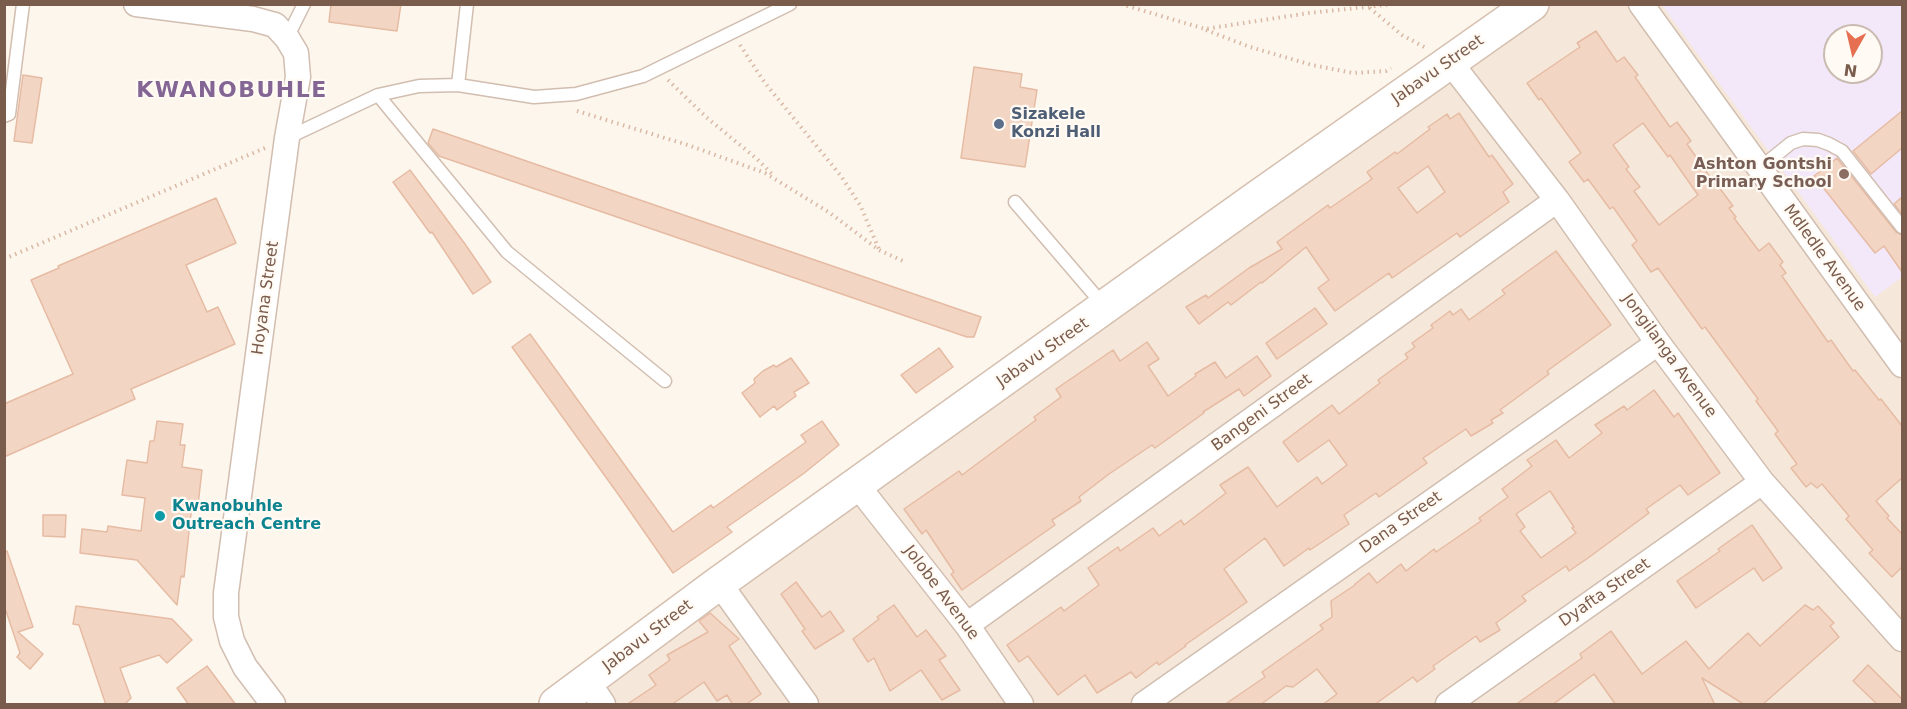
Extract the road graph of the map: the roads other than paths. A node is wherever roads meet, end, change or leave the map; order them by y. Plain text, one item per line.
1 (23, 4) edge
2 (136, 4) edge
3 (304, 4) edge
4 (466, 4) edge
5 (790, 4) edge
6 (1532, 4) edge
7 (1641, 4) edge
8 (218, 9) edge
9 (287, 38) junction
10 (1438, 55) junction
11 (458, 84) junction
12 (8, 88) edge
13 (378, 95) junction
14 (4, 116) edge
15 (288, 138) junction
16 (1760, 168) junction
17 (1557, 200) junction
18 (1015, 202) dead end
19 (1902, 227) edge
20 (1106, 308) junction
21 (1658, 343) junction
22 (1902, 366) edge
23 (665, 381) dead end
24 (1762, 482) junction
25 (858, 484) junction
26 (719, 583) junction
27 (967, 625) junction
28 (1902, 639) edge
29 (595, 693) edge
30 (273, 705) edge
31 (556, 705) edge
32 (806, 705) edge
33 (1021, 705) edge
34 (1144, 705) edge
35 (1448, 705) edge

1 - 12 lane
2 - 8 street
3 - 9 lane
4 - 11 lane
5 - 11 lane
6 - 10 street, Jabavu Street
7 - 16 street, Mdledle Avenue
8 - 9 street
9 - 15 street, Hoyana Street
10 - 17 street, Jongilanga Avenue
10 - 20 street, Jabavu Street
11 - 13 lane
12 - 14 lane
13 - 15 lane
13 - 23 lane
15 - 30 street, Hoyana Street
16 - 19 lane
16 - 22 street, Mdledle Avenue
17 - 21 street, Jongilanga Avenue
17 - 27 street, Bangeni Street
18 - 20 lane
20 - 25 street, Jabavu Street
21 - 24 street, Jongilanga Avenue
21 - 34 street, Dana Street
24 - 28 street, Jongilanga Avenue
24 - 35 street, Dyafta Street
25 - 26 street, Jabavu Street
25 - 27 street, Jolobe Avenue
26 - 29 street, Jabavu Street
26 - 32 street
27 - 33 street, Jolobe Avenue
29 - 31 street, Jabavu Street

